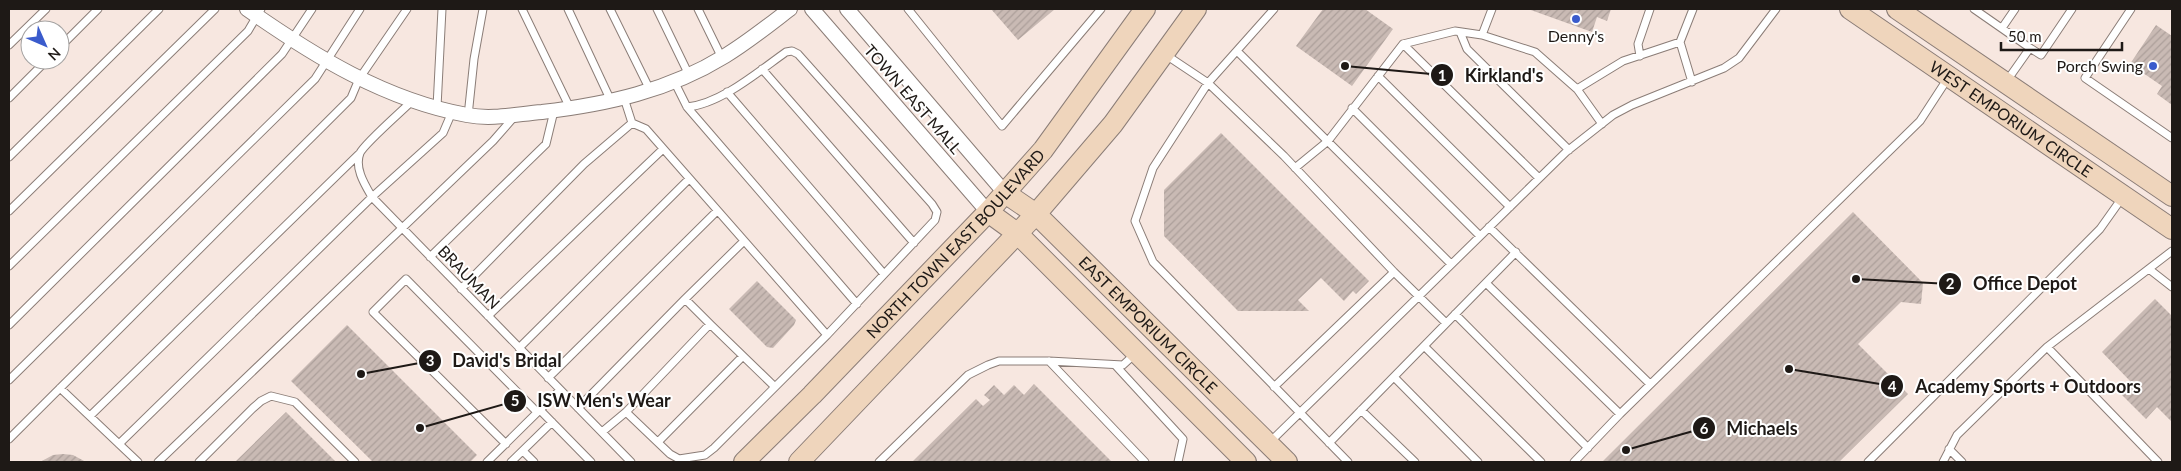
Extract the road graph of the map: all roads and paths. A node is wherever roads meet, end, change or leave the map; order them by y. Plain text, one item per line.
1 (46, 9) edge
2 (98, 9) edge
3 (159, 9) edge
4 (215, 9) edge
5 (312, 9) edge
6 (360, 9) edge
7 (407, 9) edge
8 (442, 9) edge
9 (483, 9) edge
10 (522, 9) edge
11 (568, 9) edge
12 (610, 9) edge
13 (657, 9) edge
14 (707, 9) edge
15 (790, 9) edge
16 (812, 9) edge
17 (846, 9) edge
18 (908, 9) edge
19 (1101, 9) edge
20 (1145, 9) edge
21 (1196, 9) edge
22 (1274, 9) edge
23 (1492, 9) edge
24 (1650, 9) edge
25 (1692, 9) edge
26 (1776, 9) edge
27 (1850, 9) edge
28 (1898, 9) edge
29 (1974, 9) edge
30 (2016, 9) edge
31 (2072, 9) edge
32 (2131, 9) edge
33 (255, 11) edge
34 (699, 12) edge
35 (2002, 28) junction
36 (1460, 32) junction
37 (1482, 35) junction
38 (70, 37) edge
39 (292, 39) junction
40 (1680, 42) junction
41 (1404, 44) junction
42 (9, 45) edge
43 (2030, 48) junction
44 (1237, 51) junction
45 (1163, 54) junction
46 (1640, 56) junction
47 (722, 58) junction
48 (325, 61) junction
49 (762, 69) junction
50 (37, 70) edge
51 (689, 75) junction
52 (1378, 76) junction
53 (1949, 77) junction
54 (359, 79) junction
55 (674, 81) junction
56 (1692, 82) junction
57 (2006, 82) junction
58 (1208, 83) junction
59 (1576, 89) junction
60 (650, 90) junction
61 (727, 92) junction
62 (9, 98) edge
63 (412, 100) junction
64 (618, 100) junction
65 (1992, 106) junction
66 (437, 107) junction
67 (687, 107) junction
68 (570, 108) junction
69 (1352, 108) junction
70 (554, 110) junction
71 (452, 112) junction
72 (516, 114) junction
73 (468, 116) junction
74 (632, 123) junction
75 (1602, 124) junction
76 (2172, 138) edge
77 (1328, 141) junction
78 (663, 149) junction
79 (1569, 150) junction
80 (360, 153) junction
81 (9, 157) edge
82 (1295, 168) junction
83 (1539, 178) junction
84 (689, 179) junction
85 (1005, 193) junction
86 (2124, 195) junction
87 (2172, 196) edge
88 (372, 197) junction
89 (1510, 207) junction
90 (9, 211) edge
91 (717, 211) junction
92 (988, 212) junction
93 (1036, 214) junction
94 (401, 227) junction
95 (1490, 227) junction
96 (2172, 228) edge
97 (1017, 234) junction
98 (1480, 236) junction
99 (744, 241) junction
100 (914, 243) junction
101 (2172, 250) edge
102 (1516, 252) junction
103 (430, 257) junction
104 (1451, 264) junction
105 (9, 266) edge
106 (2149, 269) junction
107 (1394, 272) junction
108 (884, 274) junction
109 (1486, 283) junction
110 (2172, 287) edge
111 (461, 289) junction
112 (1419, 296) junction
113 (685, 299) junction
114 (857, 304) junction
115 (1455, 314) junction
116 (488, 316) junction
117 (1446, 323) junction
118 (710, 324) junction
119 (9, 325) edge
120 (827, 335) junction
121 (1424, 346) junction
122 (2048, 347) junction
123 (519, 348) junction
124 (1136, 352) junction
125 (743, 356) junction
126 (1049, 361) junction
127 (1116, 366) junction
128 (1394, 377) junction
129 (548, 378) junction
130 (9, 380) edge
131 (1650, 384) junction
132 (774, 386) junction
133 (1274, 387) junction
134 (60, 388) junction
135 (560, 390) junction
136 (578, 408) junction
137 (1362, 410) junction
138 (538, 411) junction
139 (626, 412) junction
140 (1300, 413) junction
141 (1620, 414) junction
142 (90, 416) junction
143 (552, 422) junction
144 (602, 432) junction
145 (9, 439) edge
146 (658, 442) junction
147 (1329, 443) junction
148 (119, 444) junction
149 (506, 444) junction
150 (1268, 444) junction
151 (1588, 448) junction
152 (1949, 449) junction
153 (523, 451) junction
154 (138, 462) edge
155 (158, 462) edge
156 (199, 462) edge
157 (355, 462) edge
158 (487, 462) edge
159 (511, 462) edge
160 (534, 462) edge
161 (591, 462) edge
162 (631, 462) edge
163 (744, 462) edge
164 (799, 462) edge
165 (879, 462) edge
166 (1145, 462) edge
167 (1178, 462) edge
168 (1248, 462) edge
169 (1287, 462) edge
170 (1348, 462) edge
171 (1415, 462) edge
172 (1478, 462) edge
173 (1540, 462) edge
174 (1574, 462) edge
175 (1868, 462) edge
176 (1943, 462) edge
177 (1962, 462) edge
178 (2158, 462) edge

1 - 42 lane
2 - 38 lane
3 - 81 lane
4 - 90 lane
5 - 39 lane
6 - 48 lane
7 - 54 lane
8 - 66 lane
9 - 73 lane
10 - 68 lane
11 - 64 lane
12 - 60 lane
13 - 51 lane
14 - 34 lane
15 - 47 street
16 - 92 street, TOWN EAST MALL
17 - 85 street, TOWN EAST MALL
18 - 19 lane
20 - 85 street, NORTH TOWN EAST BOULEVARD
21 - 45 street
22 - 44 lane
23 - 37 lane
24 - 46 lane
25 - 40 lane
26 - 56 lane
27 - 53 street, WEST EMPORIUM CIRCLE
28 - 57 street, WEST EMPORIUM CIRCLE
29 - 35 lane
30 - 35 lane
31 - 43 lane
32 - 76 lane
33 - 39 street
33 - 105 lane
34 - 47 lane
35 - 43 lane
36 - 37 lane
36 - 41 lane
36 - 79 lane
37 - 59 lane
39 - 48 street
39 - 119 lane
40 - 46 lane
40 - 56 lane
41 - 52 lane
41 - 83 lane
43 - 57 lane
44 - 58 lane
44 - 77 lane
45 - 58 lane
45 - 93 street
46 - 59 lane
47 - 51 street
48 - 54 street
48 - 130 lane
49 - 61 lane
49 - 100 lane
49 - 100 lane
50 - 62 lane
51 - 55 street
52 - 69 lane
52 - 89 lane
53 - 65 street, WEST EMPORIUM CIRCLE
53 - 131 lane
54 - 63 street
54 - 134 lane
55 - 60 street
55 - 67 lane
56 - 75 lane
57 - 65 street
57 - 87 street, WEST EMPORIUM CIRCLE
58 - 82 lane
58 - 133 lane
59 - 75 lane
60 - 64 street
61 - 67 lane
61 - 108 lane
63 - 66 street
63 - 80 lane
64 - 68 street
64 - 74 lane
65 - 86 street, WEST EMPORIUM CIRCLE
66 - 71 street
67 - 114 lane
68 - 70 street
69 - 77 lane
69 - 98 lane
70 - 72 street
70 - 103 lane
71 - 73 street
71 - 88 lane
72 - 73 street
72 - 94 lane
74 - 78 lane
74 - 111 lane
75 - 79 lane
77 - 82 lane
77 - 104 lane
78 - 84 lane
78 - 116 lane
79 - 83 lane
80 - 88 lane, BRAUMAN
80 - 142 lane
82 - 107 lane
83 - 89 lane
84 - 91 lane
84 - 123 lane
85 - 92 street, NORTH TOWN EAST BOULEVARD
85 - 93 street, EAST EMPORIUM CIRCLE
86 - 96 street, WEST EMPORIUM CIRCLE
86 - 175 lane
88 - 94 lane, BRAUMAN
88 - 148 lane
89 - 95 lane
91 - 99 lane
91 - 129 lane
92 - 97 street, EAST EMPORIUM CIRCLE
92 - 163 street, NORTH TOWN EAST BOULEVARD
93 - 97 street
93 - 150 street, EAST EMPORIUM CIRCLE
94 - 103 lane, BRAUMAN
94 - 155 lane
95 - 98 lane
95 - 102 lane
97 - 124 street, EAST EMPORIUM CIRCLE
97 - 164 street
98 - 104 lane
99 - 113 lane
99 - 120 lane
100 - 108 lane
101 - 106 lane
102 - 109 lane
102 - 131 lane
103 - 111 lane, BRAUMAN
104 - 112 lane
106 - 110 lane
106 - 122 lane
107 - 112 lane
107 - 133 lane
108 - 114 lane
109 - 115 lane
109 - 141 lane
111 - 116 lane, BRAUMAN
112 - 117 lane
112 - 140 lane
113 - 118 lane
113 - 136 lane
114 - 120 lane
115 - 117 lane
115 - 151 lane
116 - 123 lane, BRAUMAN
117 - 121 lane
118 - 125 lane
118 - 139 lane
120 - 132 lane
121 - 128 lane
121 - 173 lane
122 - 152 lane
122 - 178 lane
123 - 129 lane, BRAUMAN
124 - 127 lane
124 - 168 street, EAST EMPORIUM CIRCLE
125 - 132 lane
125 - 146 lane
126 - 127 lane
126 - 165 lane
126 - 166 lane
127 - 167 lane
128 - 137 lane
128 - 172 lane
129 - 135 lane, BRAUMAN
131 - 141 lane
132 - 146 lane
133 - 140 lane
134 - 142 lane
134 - 145 lane
135 - 136 lane, BRAUMAN
135 - 138 lane
136 - 144 lane, BRAUMAN
137 - 147 lane
137 - 171 lane
138 - 143 lane
138 - 149 lane
138 - 149 lane
139 - 144 lane
139 - 146 lane
140 - 147 lane
140 - 150 lane
141 - 151 lane
142 - 148 lane
143 - 153 lane
143 - 161 lane
144 - 162 lane, BRAUMAN
147 - 170 lane
148 - 154 lane
149 - 158 lane
150 - 168 street
150 - 169 street, EAST EMPORIUM CIRCLE
151 - 174 lane
152 - 176 lane
152 - 177 lane
153 - 159 lane
153 - 160 lane
156 - 157 lane

